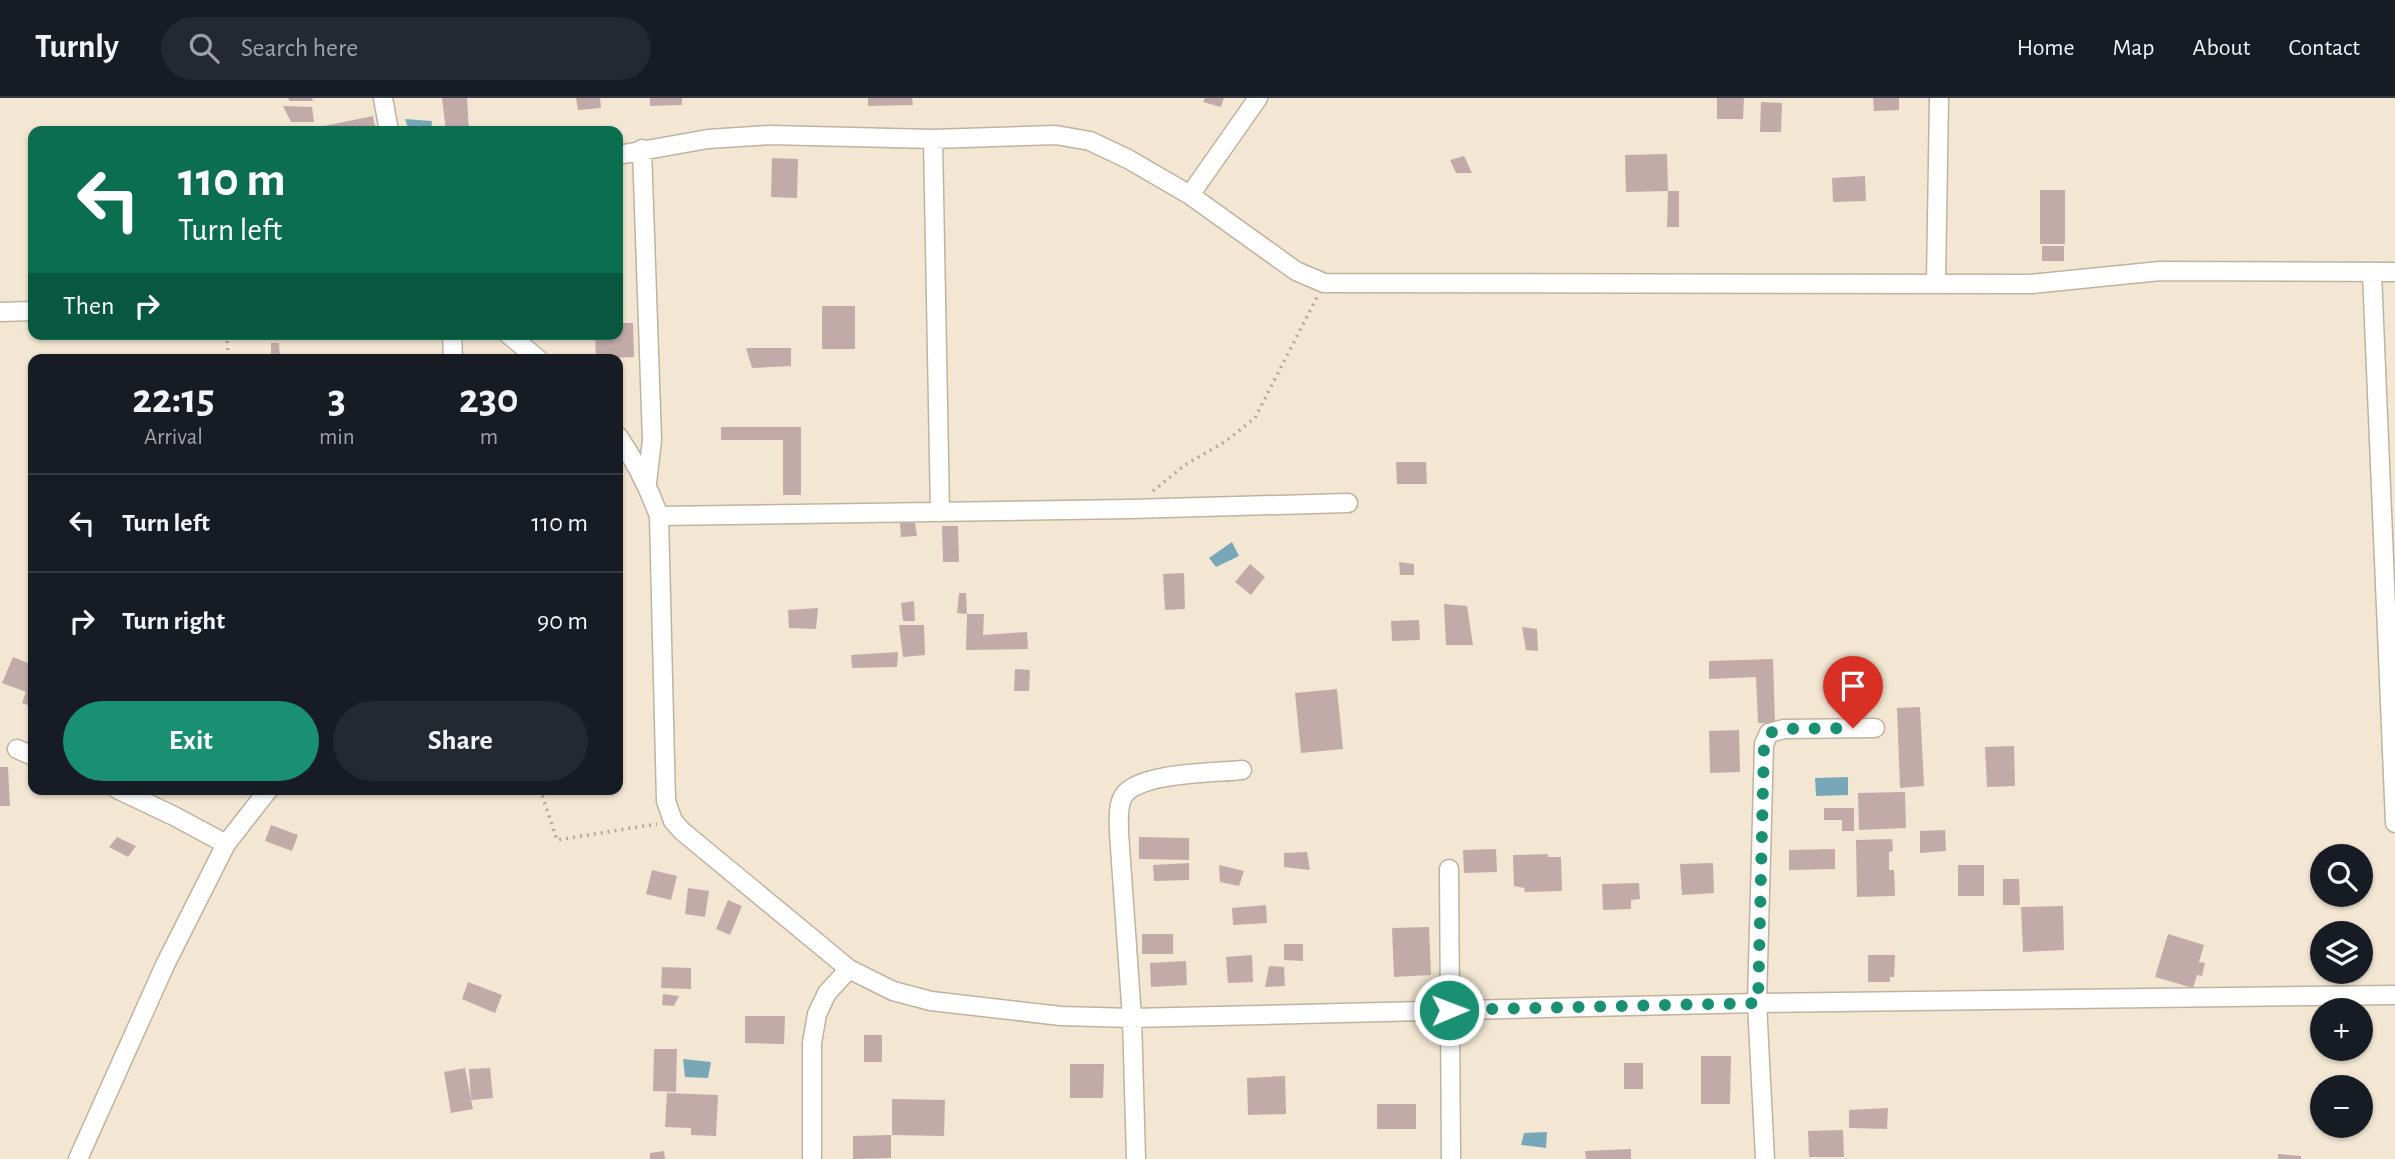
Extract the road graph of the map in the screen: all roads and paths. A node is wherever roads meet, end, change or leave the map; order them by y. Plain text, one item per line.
1 (383, 98) edge
2 (1258, 98) edge
3 (1939, 98) edge
4 (388, 126) edge
5 (933, 139) junction
6 (642, 149) junction
7 (623, 154) edge
8 (1190, 195) junction
9 (2395, 272) edge
10 (2371, 273) junction
11 (1936, 282) junction
12 (1324, 283) junction
13 (28, 311) edge
14 (0, 312) edge
15 (515, 340) edge
16 (532, 354) edge
17 (623, 443) edge
18 (647, 483) junction
19 (1348, 503) dead end
20 (1130, 509) junction
21 (940, 512) junction
22 (659, 516) junction
23 (1875, 728) dead end
24 (1242, 770) dead end
25 (130, 795) edge
26 (264, 795) edge
27 (542, 795) edge
28 (673, 821) junction
29 (2395, 823) edge
30 (226, 844) junction
31 (1449, 869) dead end
32 (849, 970) junction
33 (2395, 995) edge
34 (1758, 1003) junction
35 (1449, 1010) junction
36 (1132, 1018) junction
37 (78, 1159) edge
38 (812, 1159) edge
39 (1136, 1159) edge
40 (1451, 1159) edge
41 (1765, 1159) edge

1 - 4 street
2 - 8 street
3 - 11 street
5 - 6 street
5 - 8 street
5 - 21 street
6 - 7 street
6 - 18 street
8 - 12 street
9 - 10 street
10 - 11 street
10 - 29 street
11 - 12 street
12 - 20 path
13 - 14 street
15 - 16 street
17 - 18 street
18 - 22 street
19 - 20 street
20 - 21 street
21 - 22 street
22 - 28 street
23 - 34 street
24 - 36 street
25 - 30 street
26 - 30 street
27 - 28 path
28 - 32 street
30 - 37 street
31 - 35 street
32 - 36 street
32 - 38 street
33 - 34 street
34 - 35 street
34 - 41 street
35 - 36 street
35 - 40 street
36 - 39 street

